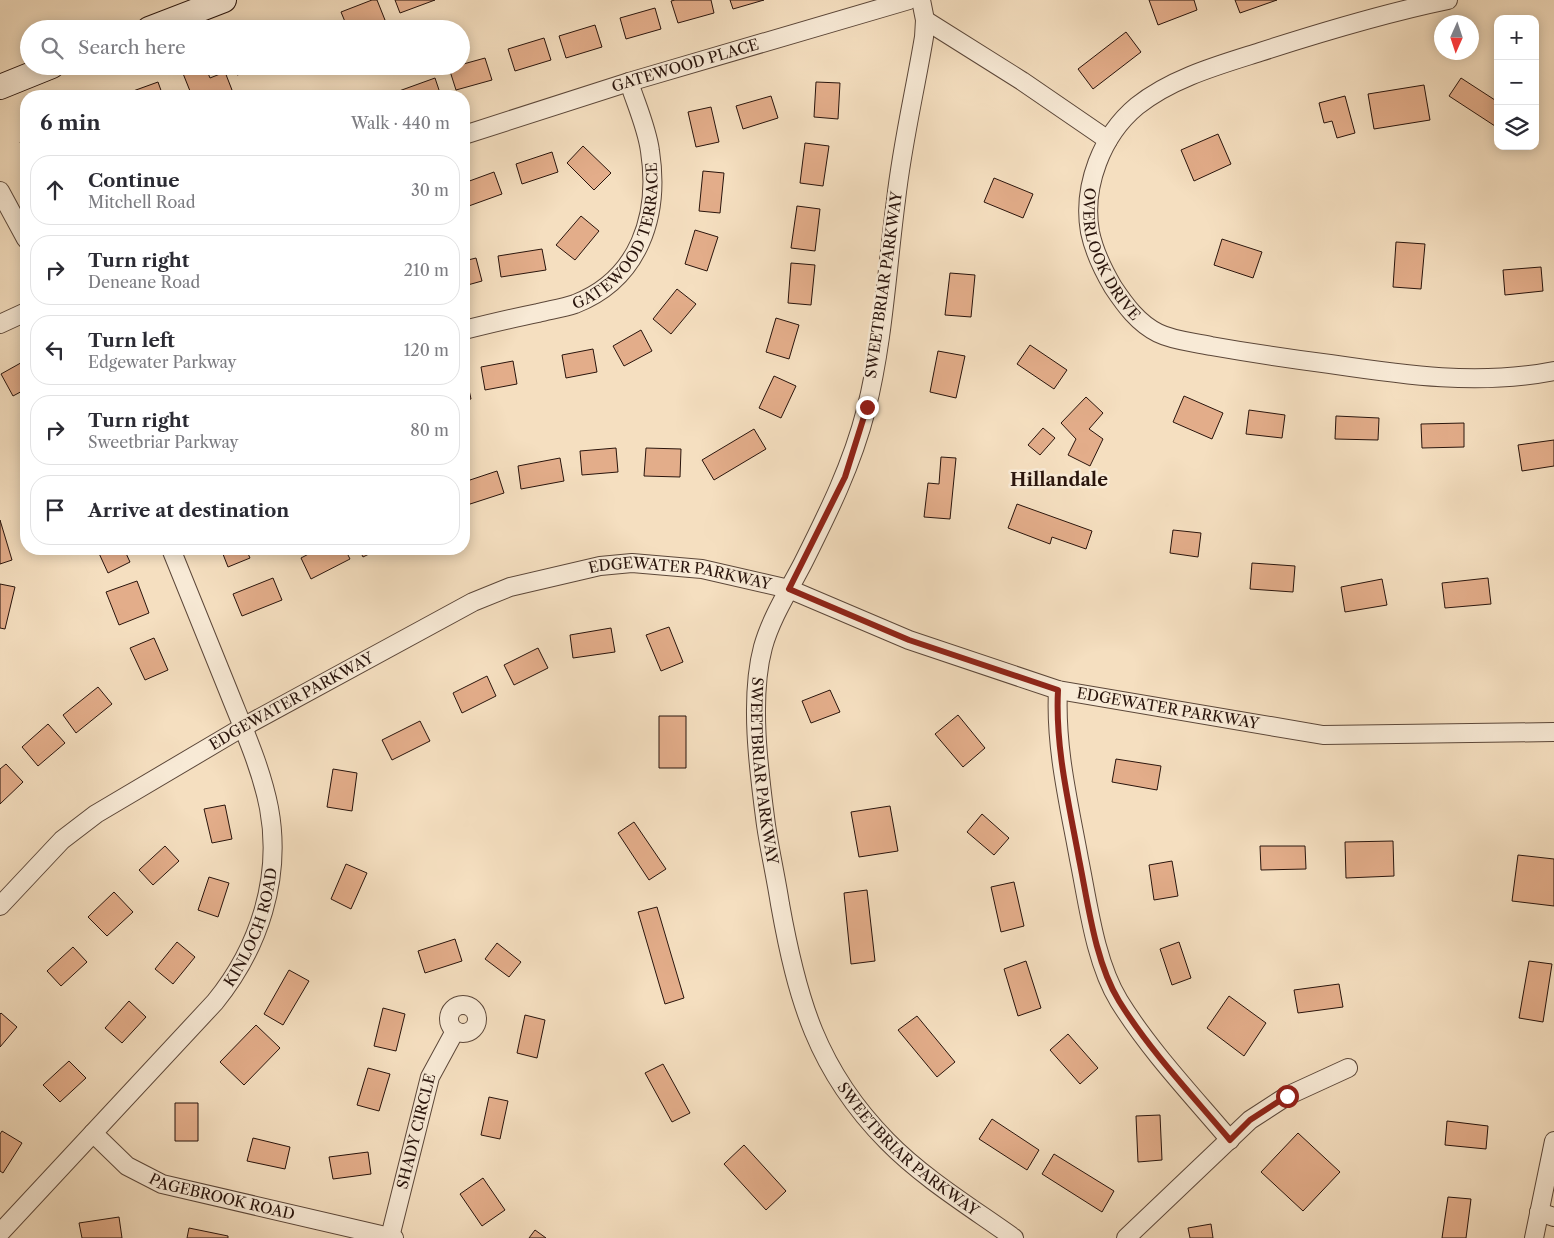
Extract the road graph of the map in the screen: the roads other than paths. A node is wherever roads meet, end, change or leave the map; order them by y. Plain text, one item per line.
1 (224, 0) edge
2 (909, 0) edge
3 (921, 0) edge
4 (1448, 0) edge
5 (172, 20) edge
6 (925, 20) junction
7 (30, 75) edge
8 (629, 82) junction
9 (0, 87) edge
10 (470, 133) edge
11 (1108, 140) junction
12 (0, 191) edge
13 (20, 228) edge
14 (20, 315) edge
15 (0, 324) edge
16 (470, 329) edge
17 (1554, 371) edge
18 (173, 555) edge
19 (789, 589) junction
20 (1058, 690) junction
21 (243, 727) junction
22 (1554, 732) edge
23 (0, 906) edge
24 (455, 1031) dead end
25 (1348, 1068) dead end
26 (93, 1133) junction
27 (1230, 1140) junction
28 (1554, 1141) edge
29 (1546, 1214) edge
30 (0, 1233) edge
31 (392, 1238) edge
32 (1014, 1238) edge
33 (1126, 1238) edge
34 (1534, 1238) edge

1 - 5 main road
2 - 8 street, GATEWOOD PLACE
3 - 6 street, SWEETBRIAR PARKWAY
4 - 11 street, OVERLOOK DRIVE
6 - 11 street
6 - 19 street, SWEETBRIAR PARKWAY
7 - 9 main road
8 - 10 street, GATEWOOD PLACE
8 - 16 street, GATEWOOD TERRACE
11 - 17 street, OVERLOOK DRIVE
12 - 13 street
14 - 15 street
18 - 21 street, KINLOCH ROAD
19 - 20 street, EDGEWATER PARKWAY
19 - 21 street, EDGEWATER PARKWAY
19 - 32 street, SWEETBRIAR PARKWAY
20 - 22 street, EDGEWATER PARKWAY
20 - 27 street
21 - 23 street, EDGEWATER PARKWAY
21 - 26 street, KINLOCH ROAD
24 - 31 street, SHADY CIRCLE
25 - 27 street
26 - 30 street, KINLOCH ROAD
26 - 31 street, PAGEBROOK ROAD
27 - 33 street
28 - 29 street
29 - 34 street

